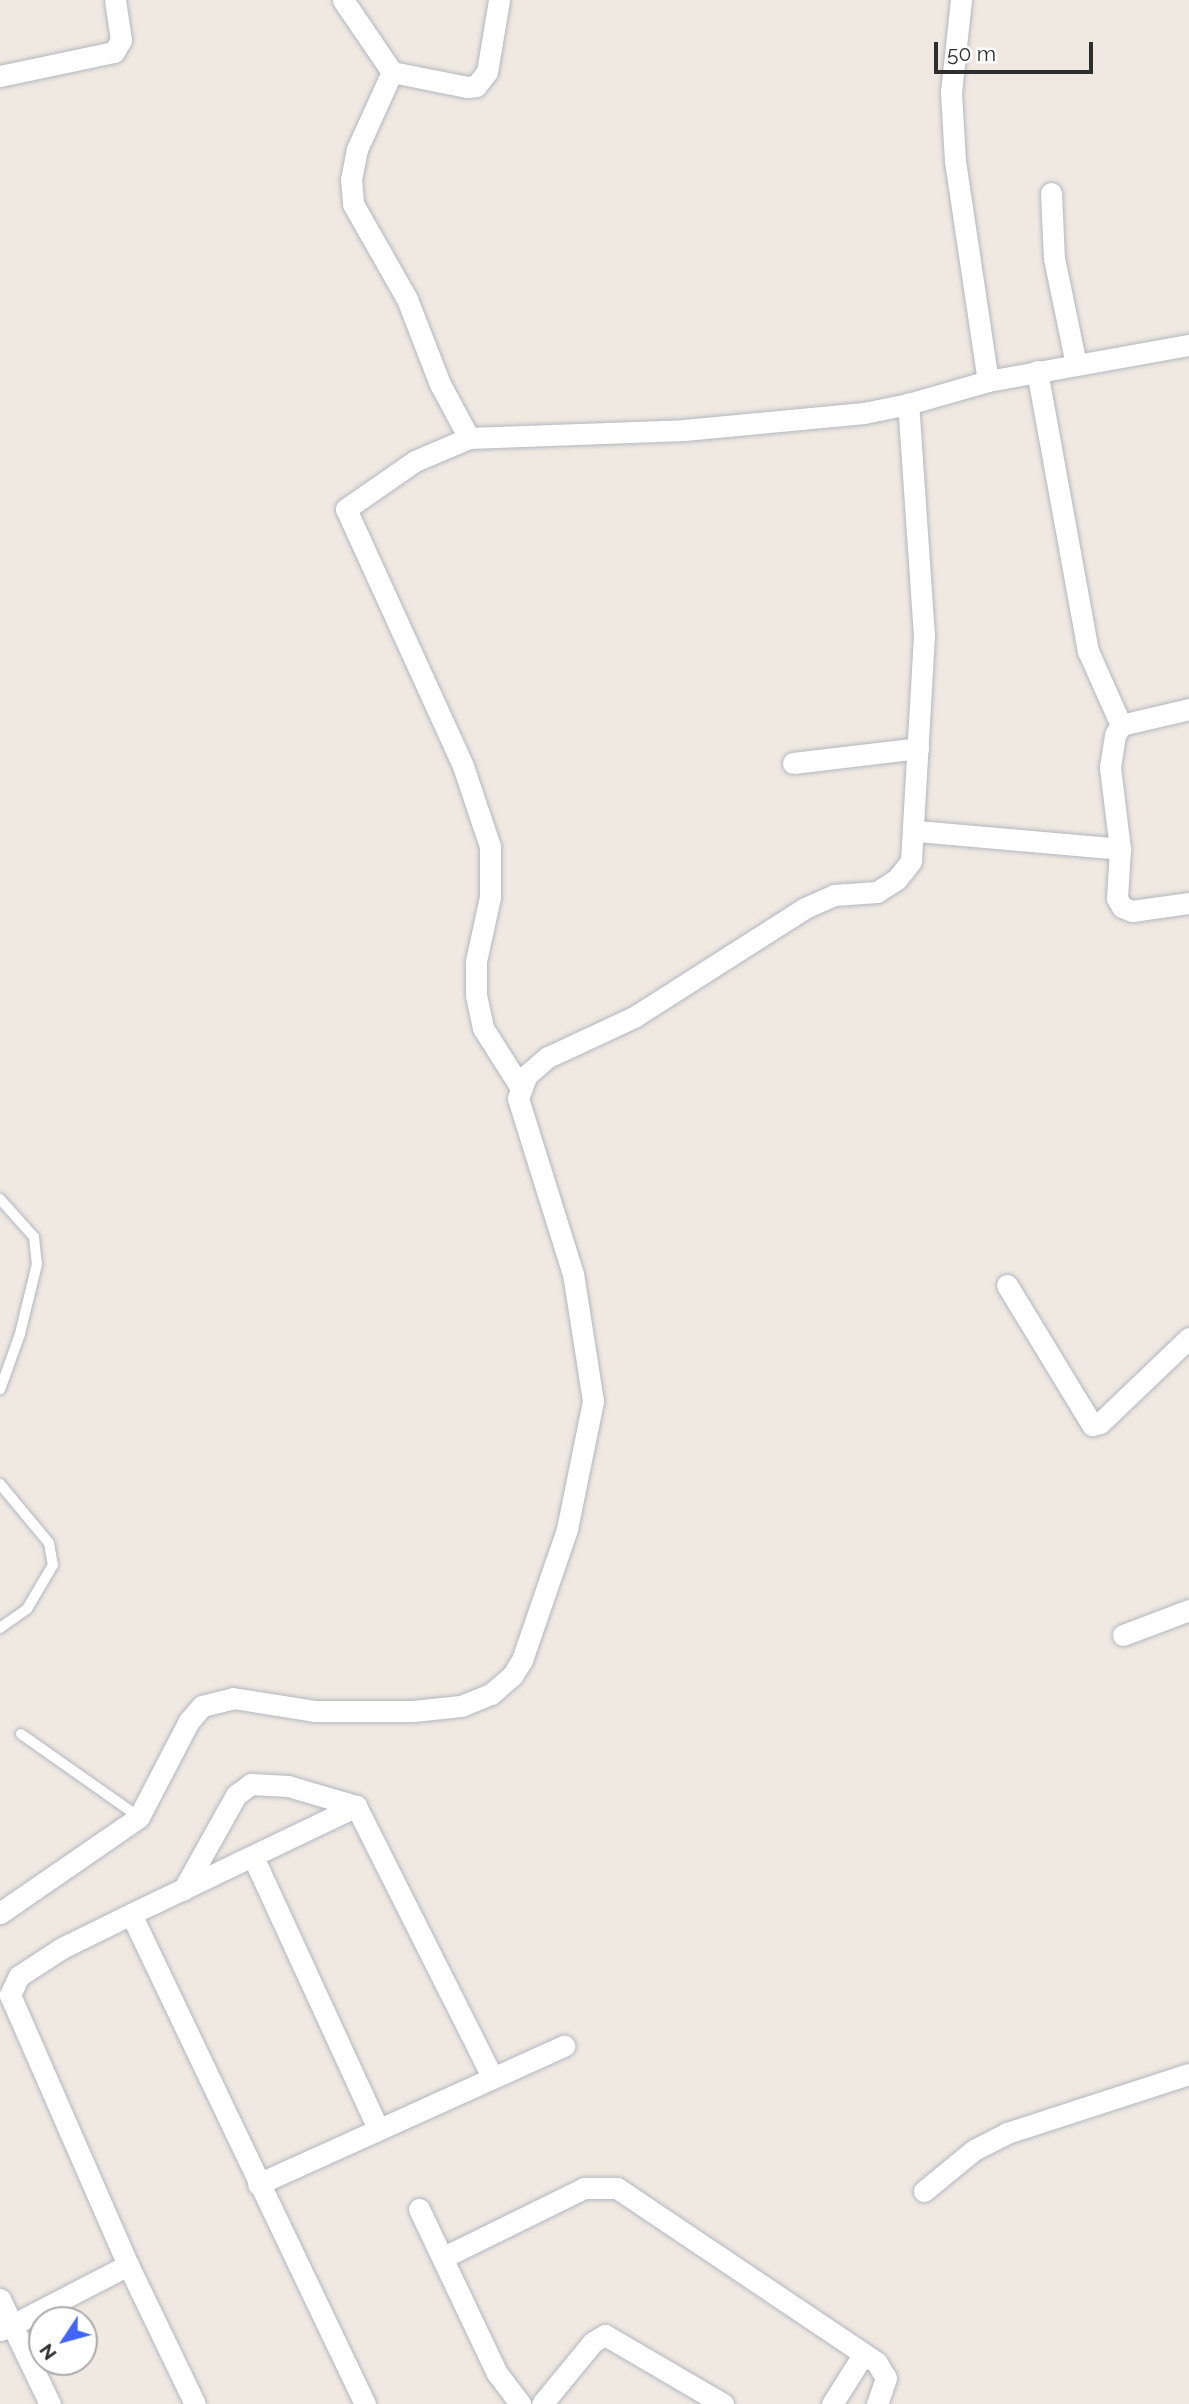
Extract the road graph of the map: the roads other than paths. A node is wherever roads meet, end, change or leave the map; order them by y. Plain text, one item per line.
1 (115, 0) edge
2 (342, 0) edge
3 (499, 0) edge
4 (961, 0) edge
5 (392, 72) junction
6 (0, 76) edge
7 (1051, 192) dead end
8 (1189, 345) edge
9 (1076, 364) junction
10 (1037, 372) junction
11 (988, 381) junction
12 (908, 404) junction
13 (469, 438) junction
14 (1189, 709) edge
15 (1121, 725) junction
16 (918, 748) junction
17 (793, 763) dead end
18 (916, 831) junction
19 (1120, 849) junction
20 (1189, 903) edge
21 (521, 1088) junction
22 (0, 1199) edge
23 (1007, 1284) dead end
24 (1189, 1338) edge
25 (0, 1391) edge
26 (0, 1484) edge
27 (1189, 1610) edge
28 (0, 1628) edge
29 (1123, 1635) dead end
30 (21, 1734) dead end
31 (356, 1806) junction
32 (139, 1817) junction
33 (254, 1859) junction
34 (183, 1890) junction
35 (0, 1913) edge
36 (131, 1914) junction
37 (7, 2015) edge
38 (564, 2046) dead end
39 (1189, 2074) edge
40 (492, 2076) junction
41 (378, 2129) junction
42 (258, 2184) junction
43 (925, 2191) dead end
44 (419, 2208) dead end
45 (444, 2257) junction
46 (128, 2265) junction
47 (0, 2299) edge
48 (6, 2328) edge
49 (863, 2355) junction
50 (50, 2404) edge
51 (195, 2404) edge
52 (365, 2404) edge
53 (520, 2404) edge
54 (542, 2404) edge
55 (723, 2404) edge
56 (832, 2404) edge
57 (877, 2404) edge

1 - 6 street
2 - 5 street
3 - 5 street
4 - 11 street
5 - 13 street
7 - 9 street
8 - 9 street
9 - 10 street
10 - 11 street
10 - 15 street
11 - 12 street
12 - 13 street
12 - 16 street
13 - 21 street
14 - 15 street
15 - 19 street
16 - 17 street
16 - 18 street
18 - 19 street
18 - 21 street
19 - 20 street
21 - 32 street
22 - 25 lane
23 - 24 street
26 - 28 lane
27 - 29 street
30 - 32 lane
31 - 33 street
31 - 34 street
31 - 40 street
32 - 35 street
33 - 34 street
33 - 41 street
34 - 36 street
36 - 37 street
36 - 42 street
37 - 46 street
38 - 40 street
39 - 43 street
40 - 41 street
41 - 42 street
42 - 52 street
44 - 45 street
45 - 49 street
45 - 53 street
46 - 48 street
46 - 51 street
47 - 48 street
48 - 50 street
49 - 56 street
49 - 57 street
54 - 55 street

